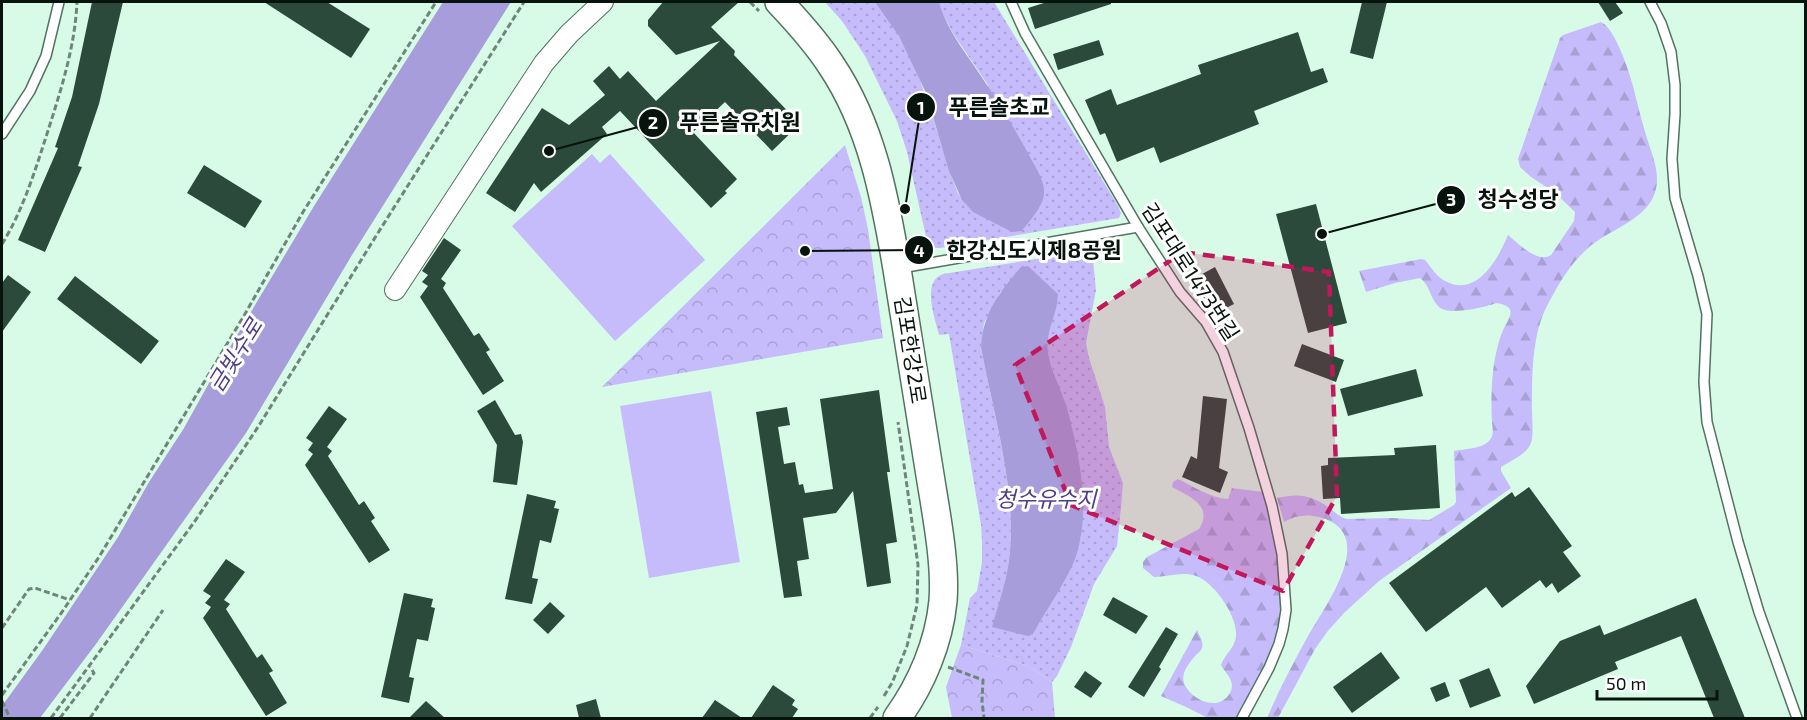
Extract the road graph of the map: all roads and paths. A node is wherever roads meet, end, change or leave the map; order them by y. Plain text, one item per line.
1 (59, 2) edge
2 (77, 2) edge
3 (436, 2) edge
4 (524, 2) edge
5 (603, 2) edge
6 (750, 2) edge
7 (1011, 2) edge
8 (1650, 2) edge
9 (772, 9) edge
10 (2, 134) edge
11 (1138, 227) junction
12 (2, 244) edge
13 (897, 268) junction
14 (395, 290) dead end
15 (897, 414) dead end
16 (70, 600) junction
17 (163, 610) dead end
18 (2, 628) edge
19 (90, 667) junction
20 (946, 667) dead end
21 (2, 696) edge
22 (2, 701) edge
23 (10, 718) edge
24 (51, 718) edge
25 (60, 718) edge
26 (90, 718) edge
27 (870, 718) edge
28 (897, 718) edge
29 (984, 718) edge
30 (1242, 718) edge
31 (1797, 718) edge

1 - 10 lane
2 - 12 path
3 - 16 path
4 - 19 path
5 - 14 street
6 - 9 path
7 - 11 lane, 김포대로1473번길
8 - 31 lane
9 - 13 street, 김포한강2로
11 - 13 lane
11 - 30 lane, 김포대로1473번길
13 - 28 street, 김포한강2로
15 - 27 path
16 - 18 path
16 - 21 path
17 - 26 path
19 - 24 path
19 - 25 path
20 - 29 path
22 - 23 path

